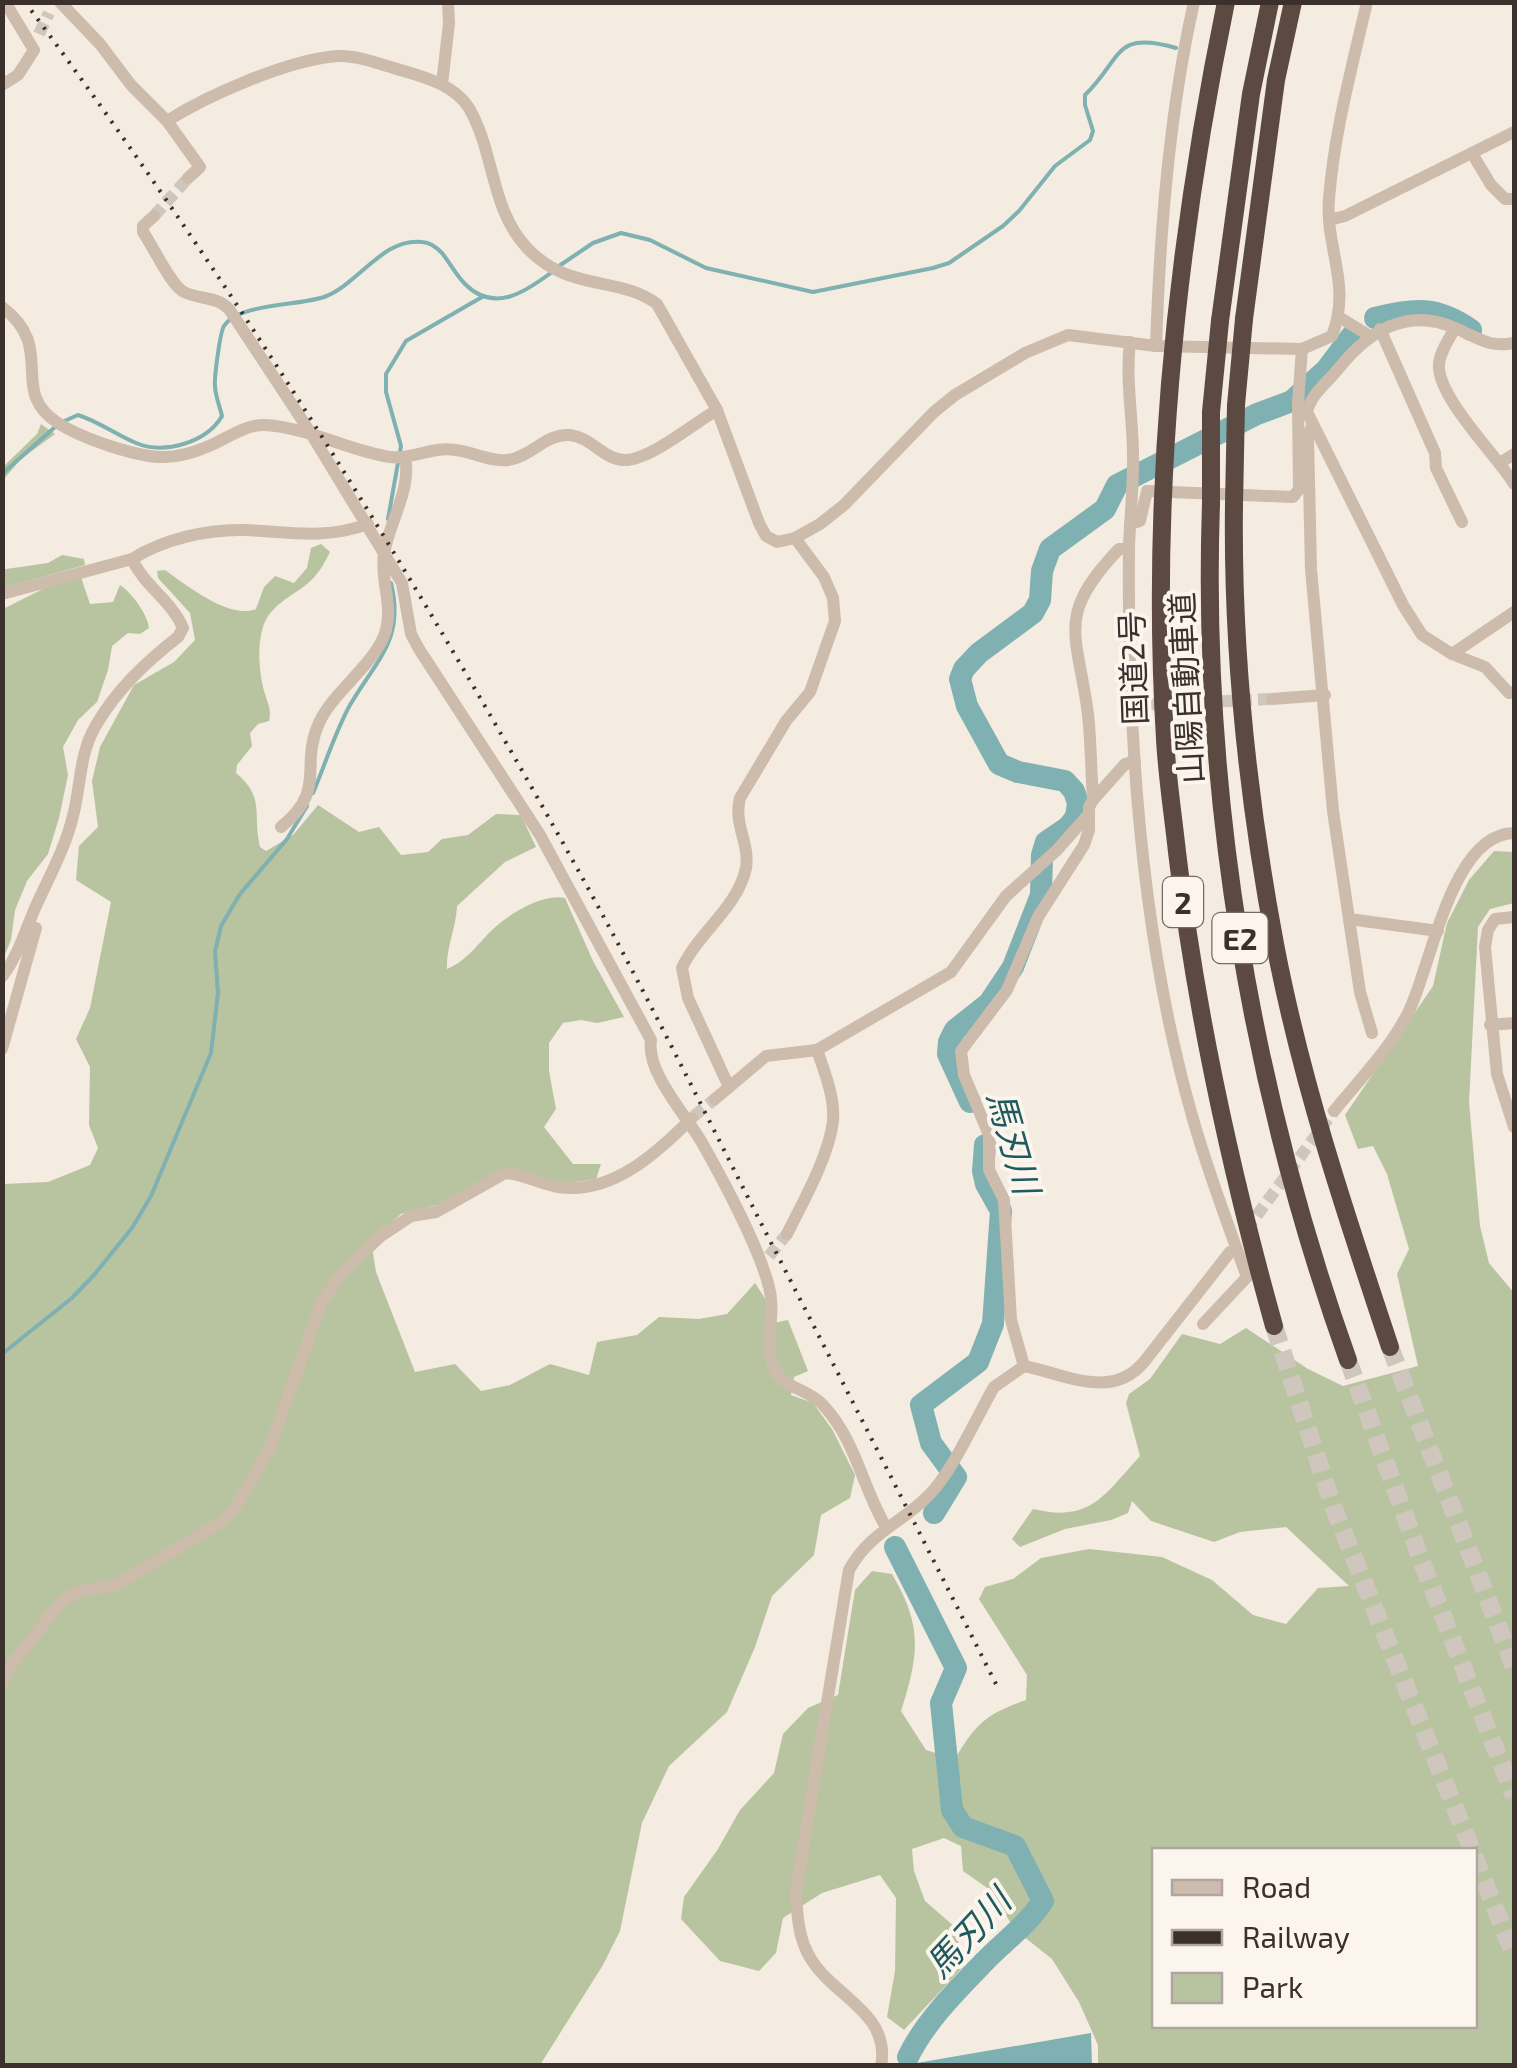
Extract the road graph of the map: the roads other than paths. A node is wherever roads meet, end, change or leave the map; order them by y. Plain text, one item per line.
1 (5, 2) edge
2 (448, 2) edge
3 (1194, 2) edge
4 (1226, 2) edge
5 (1270, 2) edge
6 (1292, 2) edge
7 (1367, 2) edge
8 (54, 6) edge
9 (442, 84) junction
10 (2, 85) edge
11 (168, 121) junction
12 (1514, 132) edge
13 (1473, 155) junction
14 (188, 178) dead end
15 (1514, 199) edge
16 (154, 216) dead end
17 (1329, 220) junction
18 (2, 307) edge
19 (1339, 317) junction
20 (1454, 328) junction
21 (1375, 332) junction
22 (1130, 342) junction
23 (1514, 343) edge
24 (1165, 346) junction
25 (1302, 349) junction
26 (717, 410) junction
27 (1312, 425) junction
28 (310, 432) junction
29 (1514, 454) edge
30 (405, 457) junction
31 (1334, 462) junction
32 (1500, 463) junction
33 (1304, 472) junction
34 (1514, 484) edge
35 (1162, 492) junction
36 (1462, 522) dead end
37 (368, 524) junction
38 (1130, 524) junction
39 (795, 538) junction
40 (1129, 549) junction
41 (384, 553) junction
42 (132, 558) junction
43 (2, 594) edge
44 (1514, 612) edge
45 (1452, 654) junction
46 (1514, 692) edge
47 (1325, 695) junction
48 (1272, 699) tunnel mouth
49 (1135, 761) junction
50 (1093, 800) junction
51 (1088, 815) junction
52 (280, 827) dead end
53 (1514, 833) edge
54 (43, 892) junction
55 (1514, 917) edge
56 (1349, 919) junction
57 (1438, 931) junction
58 (2, 977) edge
59 (1514, 1023) edge
60 (1490, 1026) junction
61 (1372, 1033) dead end
62 (2, 1049) edge
63 (818, 1050) junction
64 (729, 1087) junction
65 (1510, 1095) edge
66 (715, 1098) tunnel mouth
67 (1334, 1111) tunnel mouth
68 (692, 1119) junction
69 (1514, 1127) edge
70 (787, 1234) tunnel mouth
71 (1230, 1252) dead end
72 (1203, 1324) dead end
73 (1274, 1326) tunnel mouth
74 (1390, 1347) tunnel mouth
75 (1348, 1360) tunnel mouth
76 (1024, 1366) junction
77 (886, 1527) junction
78 (2, 1685) edge
79 (881, 2066) edge

1 - 10 street
2 - 9 street
3 - 24 street
4 - 24 highway, 国道2号 / 2
5 - 75 highway, 山陽自動車道 / E2, bridge
6 - 74 highway, 山陽自動車道 / E2, bridge
7 - 17 street
8 - 11 street
9 - 11 street
9 - 26 street
11 - 14 street
12 - 13 street
13 - 15 street
13 - 17 street
16 - 28 street
17 - 19 street
18 - 28 street
19 - 21 street
19 - 25 street
20 - 21 street
20 - 23 street
20 - 32 street
21 - 27 street
21 - 36 street
22 - 24 street
22 - 38 street
22 - 39 street
24 - 25 street
24 - 35 highway, 国道2号 / 2
25 - 33 street
26 - 30 street
26 - 39 street
27 - 31 street
27 - 33 street
28 - 30 street
28 - 37 street
29 - 32 street
30 - 41 street
31 - 33 street
31 - 45 street
32 - 34 street
33 - 35 street
33 - 47 street
35 - 38 street
35 - 73 highway, 国道2号 / 2
37 - 41 street
37 - 42 street
38 - 40 street
39 - 64 street
40 - 49 street
40 - 50 street
41 - 52 street
41 - 68 street
42 - 43 street
42 - 54 street
44 - 45 street
45 - 46 street
47 - 48 street
47 - 56 street
49 - 50 street
49 - 72 street
50 - 51 street
51 - 63 street
51 - 76 street
53 - 57 street
54 - 58 street
54 - 62 street
55 - 60 street
56 - 57 street
56 - 61 street
57 - 67 street
59 - 60 street
60 - 65 street
63 - 64 street
63 - 70 street
64 - 66 street
65 - 69 street
68 - 77 street
68 - 78 street
71 - 76 street
76 - 77 street
77 - 79 street

